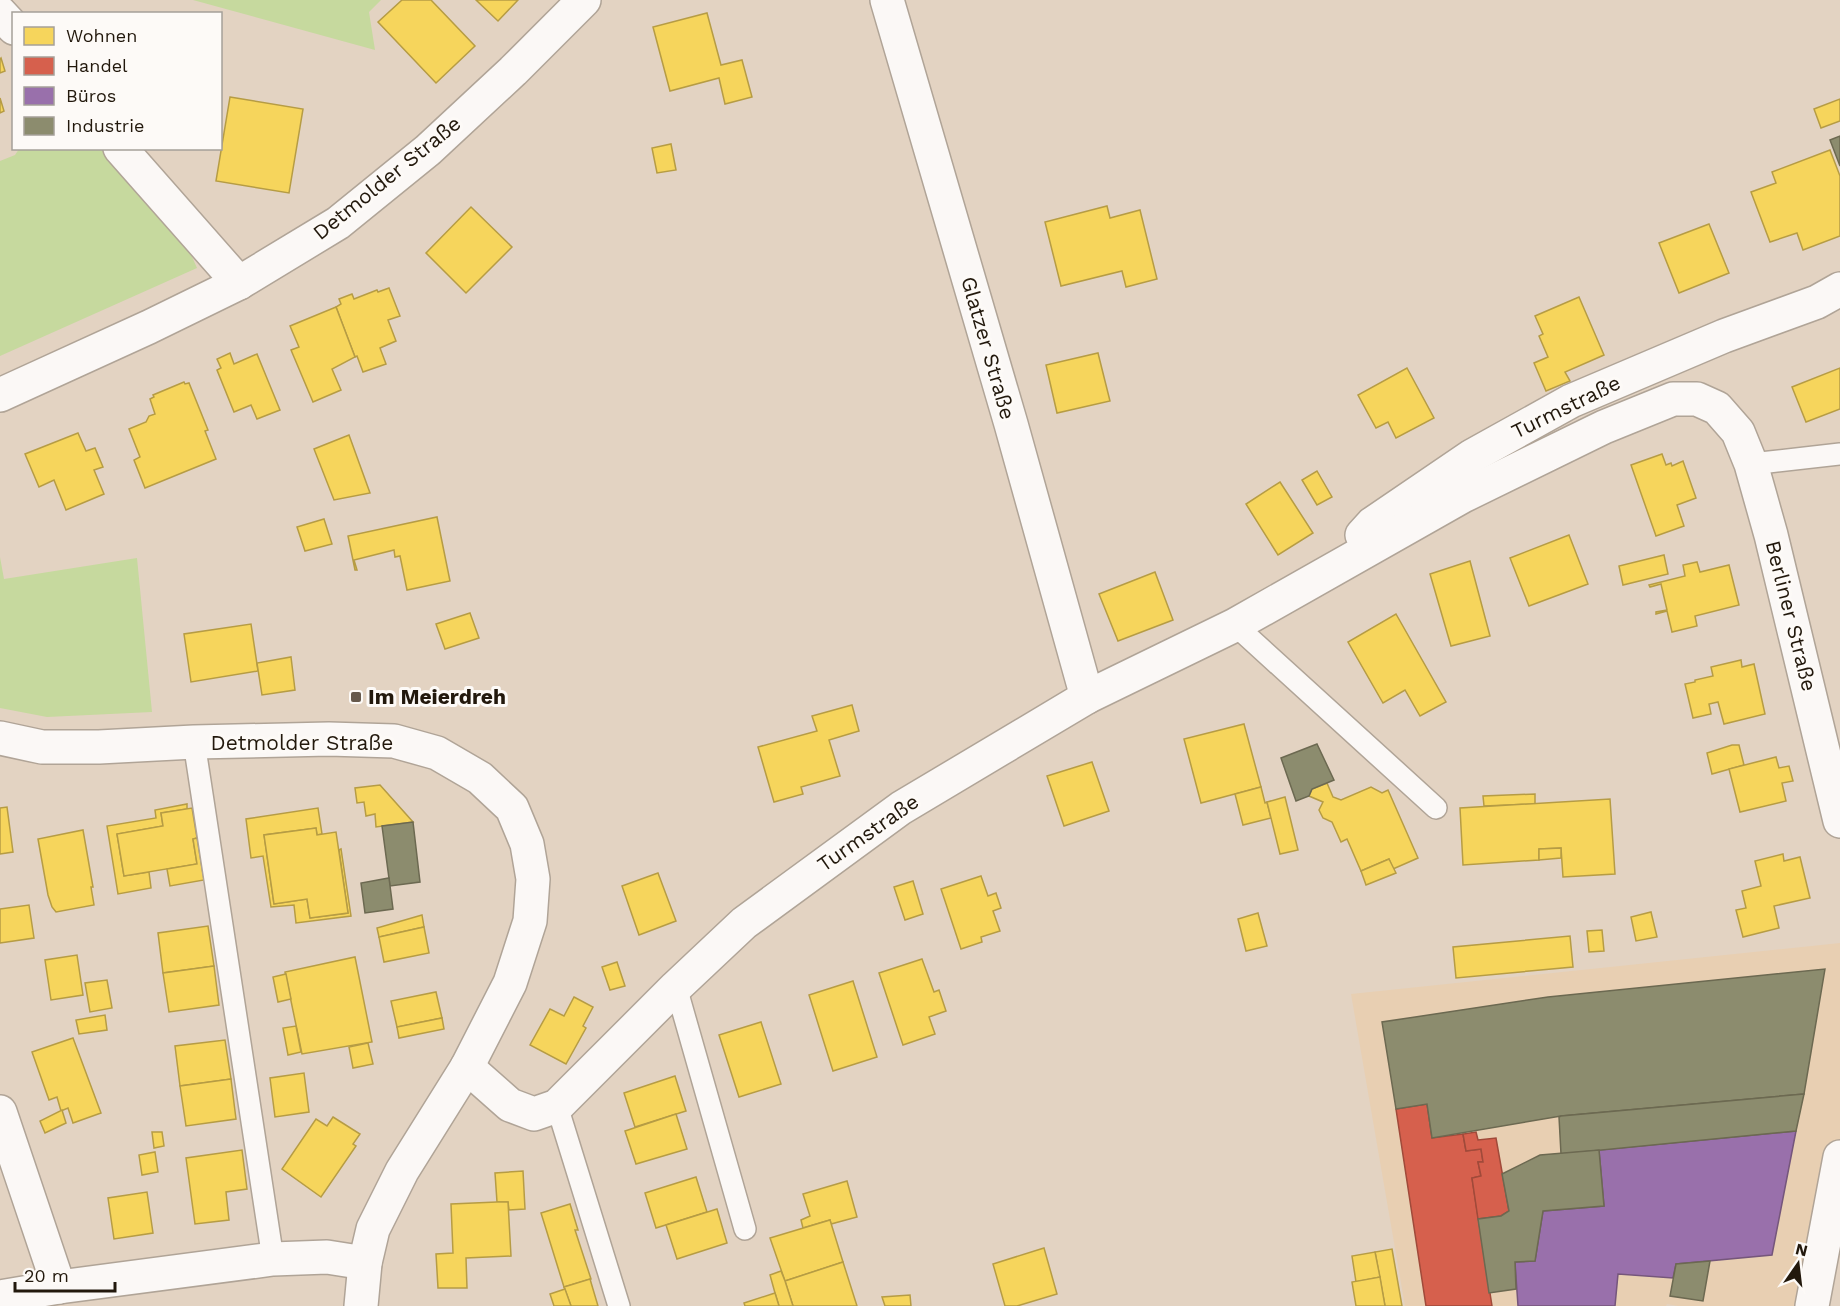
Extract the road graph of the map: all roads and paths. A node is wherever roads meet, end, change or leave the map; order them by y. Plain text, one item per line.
1 (584, 0) edge
2 (887, 0) edge
3 (0, 13) edge
4 (12, 26) edge
5 (122, 150) edge
6 (239, 283) junction
7 (1840, 289) edge
8 (0, 395) edge
9 (1726, 417) joint
10 (1840, 454) edge
11 (1751, 464) junction
12 (1323, 576) junction
13 (1235, 625) junction
14 (1087, 697) junction
15 (0, 738) edge
16 (194, 742) junction
17 (1436, 808) dead end
18 (1840, 821) edge
19 (676, 987) junction
20 (467, 1067) junction
21 (557, 1106) junction
22 (0, 1112) edge
23 (1840, 1157) edge
24 (745, 1228) dead end
25 (273, 1259) junction
26 (365, 1263) junction
27 (59, 1287) junction
28 (0, 1297) edge
29 (361, 1306) edge
30 (619, 1306) edge
31 (1812, 1306) edge

1 - 6 street, Detmolder Straße
2 - 14 street, Glatzer Straße
3 - 4 street
5 - 6 street
6 - 8 street, Detmolder Straße
7 - 12 street, Turmstraße
9 - 11 street, Berliner Straße
9 - 12 street, Turmstraße
10 - 11 lane
11 - 18 street, Berliner Straße
12 - 13 street, Turmstraße
13 - 14 street, Turmstraße
13 - 17 lane
14 - 19 street, Turmstraße
15 - 16 street, Detmolder Straße
16 - 20 street, Detmolder Straße
16 - 25 lane
19 - 21 street, Turmstraße
19 - 24 lane
20 - 21 street
20 - 26 street, Detmolder Straße
21 - 30 lane
22 - 27 street
23 - 31 street
25 - 26 street
25 - 27 street
26 - 29 street, Detmolder Straße
27 - 28 street

